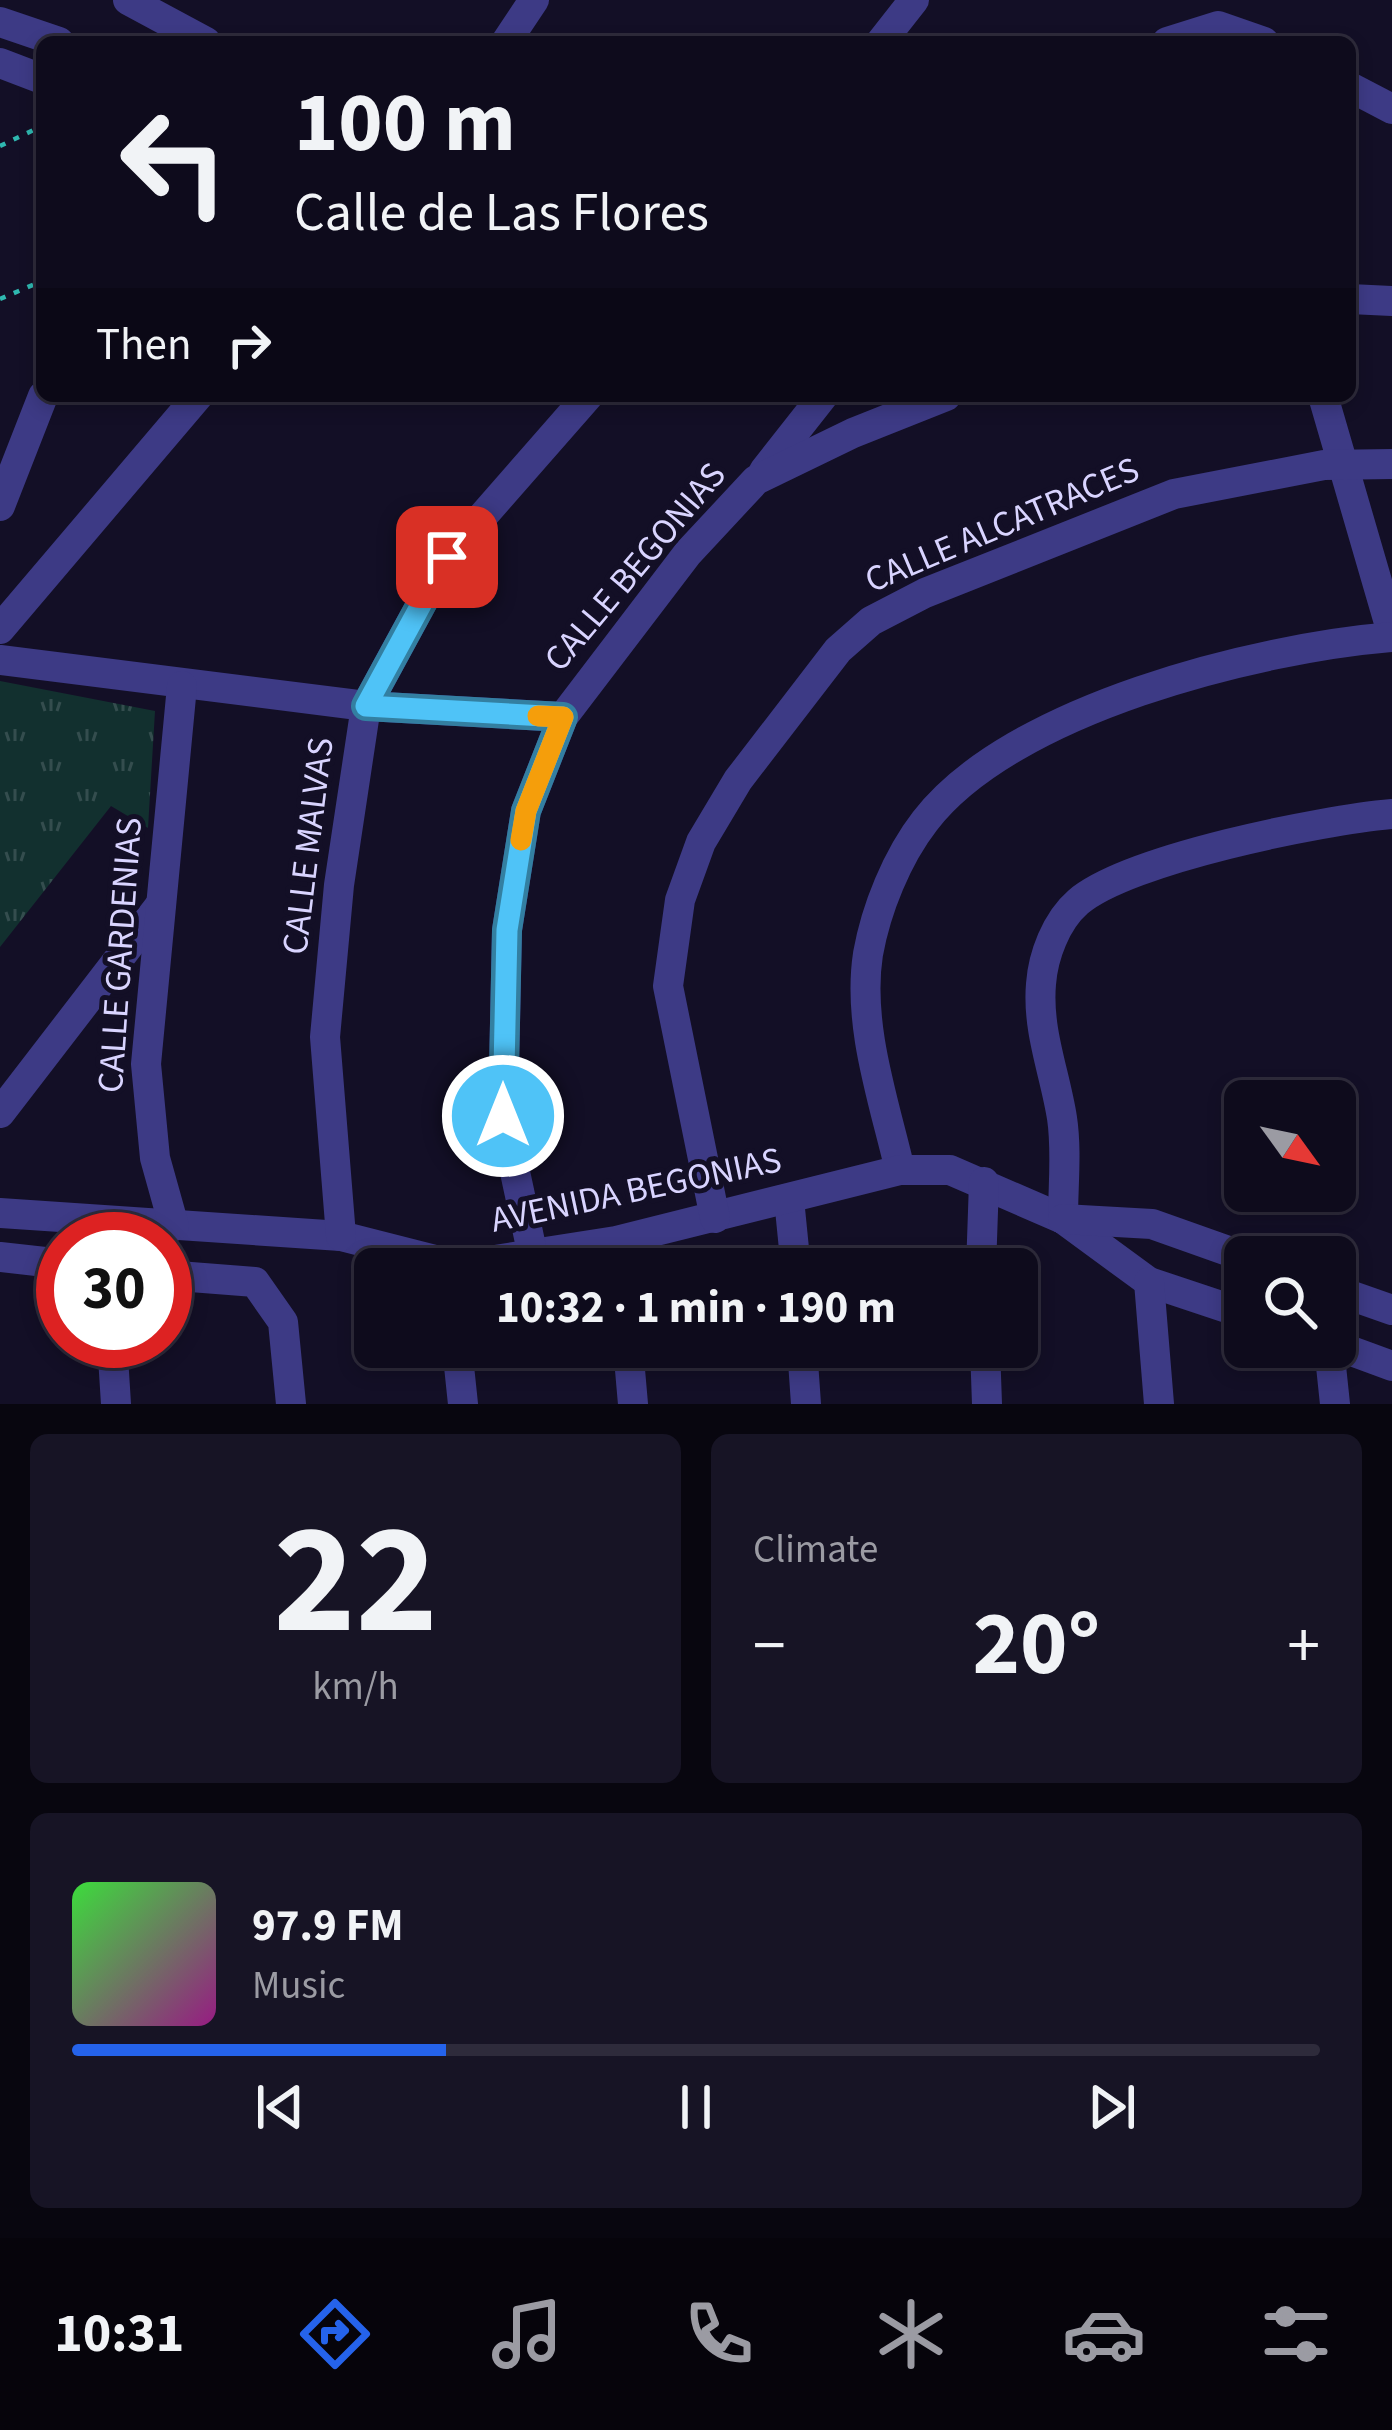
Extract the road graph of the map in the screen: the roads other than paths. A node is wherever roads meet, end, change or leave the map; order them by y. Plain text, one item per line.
1 (128, 0) edge
2 (914, 0) edge
3 (523, 3) edge
4 (0, 22) edge
5 (1217, 23) edge
6 (41, 36) edge
7 (188, 36) edge
8 (509, 36) edge
9 (886, 36) edge
10 (1182, 36) edge
11 (1249, 36) edge
12 (0, 63) edge
13 (36, 77) edge
14 (1356, 90) edge
15 (1392, 109) edge
16 (1356, 298) edge
17 (1392, 301) edge
18 (41, 402) edge
19 (193, 402) edge
20 (583, 402) edge
21 (818, 402) edge
22 (931, 402) edge
23 (1325, 402) edge
24 (1344, 464) junction
25 (1392, 464) edge
26 (756, 480) junction
27 (0, 506) edge
28 (0, 629) edge
29 (1392, 635) edge
30 (12, 663) edge
31 (182, 686) junction
32 (366, 706) junction
33 (563, 717) junction
34 (1392, 814) edge
35 (161, 904) junction
36 (0, 1113) edge
37 (900, 1170) junction
38 (984, 1183) junction
39 (789, 1199) junction
40 (169, 1212) edge
41 (0, 1214) edge
42 (715, 1218) junction
43 (1063, 1219) junction
44 (36, 1221) edge
45 (192, 1227) edge
46 (341, 1236) junction
47 (384, 1248) edge
48 (531, 1248) edge
49 (636, 1248) edge
50 (794, 1248) edge
51 (982, 1248) edge
52 (1224, 1250) edge
53 (0, 1257) edge
54 (36, 1261) edge
55 (192, 1277) edge
56 (1149, 1282) junction
57 (1356, 1297) edge
58 (1224, 1307) edge
59 (1392, 1310) edge
60 (1356, 1354) edge
61 (1392, 1366) edge
62 (114, 1368) edge
63 (459, 1368) edge
64 (630, 1368) edge
65 (803, 1368) edge
66 (986, 1368) edge
67 (1333, 1368) edge
68 (116, 1404) edge
69 (291, 1404) edge
70 (463, 1404) edge
71 (633, 1404) edge
72 (806, 1404) edge
73 (987, 1404) edge
74 (1160, 1404) edge
75 (1335, 1404) edge

1 - 7 street
2 - 9 street
3 - 8 street
4 - 6 street
5 - 10 street
5 - 11 street
12 - 13 street
14 - 15 street
16 - 17 street
18 - 27 street
19 - 28 street
20 - 32 street, CALLE MALVAS
21 - 26 street
22 - 26 street, CALLE BEGONIAS
23 - 24 street
24 - 25 street, CALLE ALCATRACES
24 - 29 street
24 - 42 street, CALLE ALCATRACES
26 - 33 street, CALLE BEGONIAS
29 - 37 street
30 - 31 street
31 - 32 street
31 - 35 street, CALLE GARDENIAS
32 - 33 street
32 - 46 street, CALLE MALVAS
33 - 48 street, CALLE BEGONIAS
34 - 43 street
35 - 36 street
35 - 40 street, CALLE GARDENIAS
37 - 38 street, AVENIDA BEGONIAS
37 - 39 street, AVENIDA BEGONIAS
38 - 43 street, AVENIDA BEGONIAS
38 - 51 street
39 - 42 street, AVENIDA BEGONIAS
39 - 50 street
41 - 44 street, AVENIDA BEGONIAS
42 - 49 street, AVENIDA BEGONIAS
43 - 52 street, AVENIDA BEGONIAS
43 - 56 street, AVENIDA BEGONIAS
45 - 46 street, AVENIDA BEGONIAS
46 - 47 street, AVENIDA BEGONIAS
53 - 54 street
55 - 69 street
56 - 58 street, AVENIDA BEGONIAS
56 - 74 street
57 - 59 street
60 - 61 street
62 - 68 street
63 - 70 street
64 - 71 street
65 - 72 street
66 - 73 street
67 - 75 street

